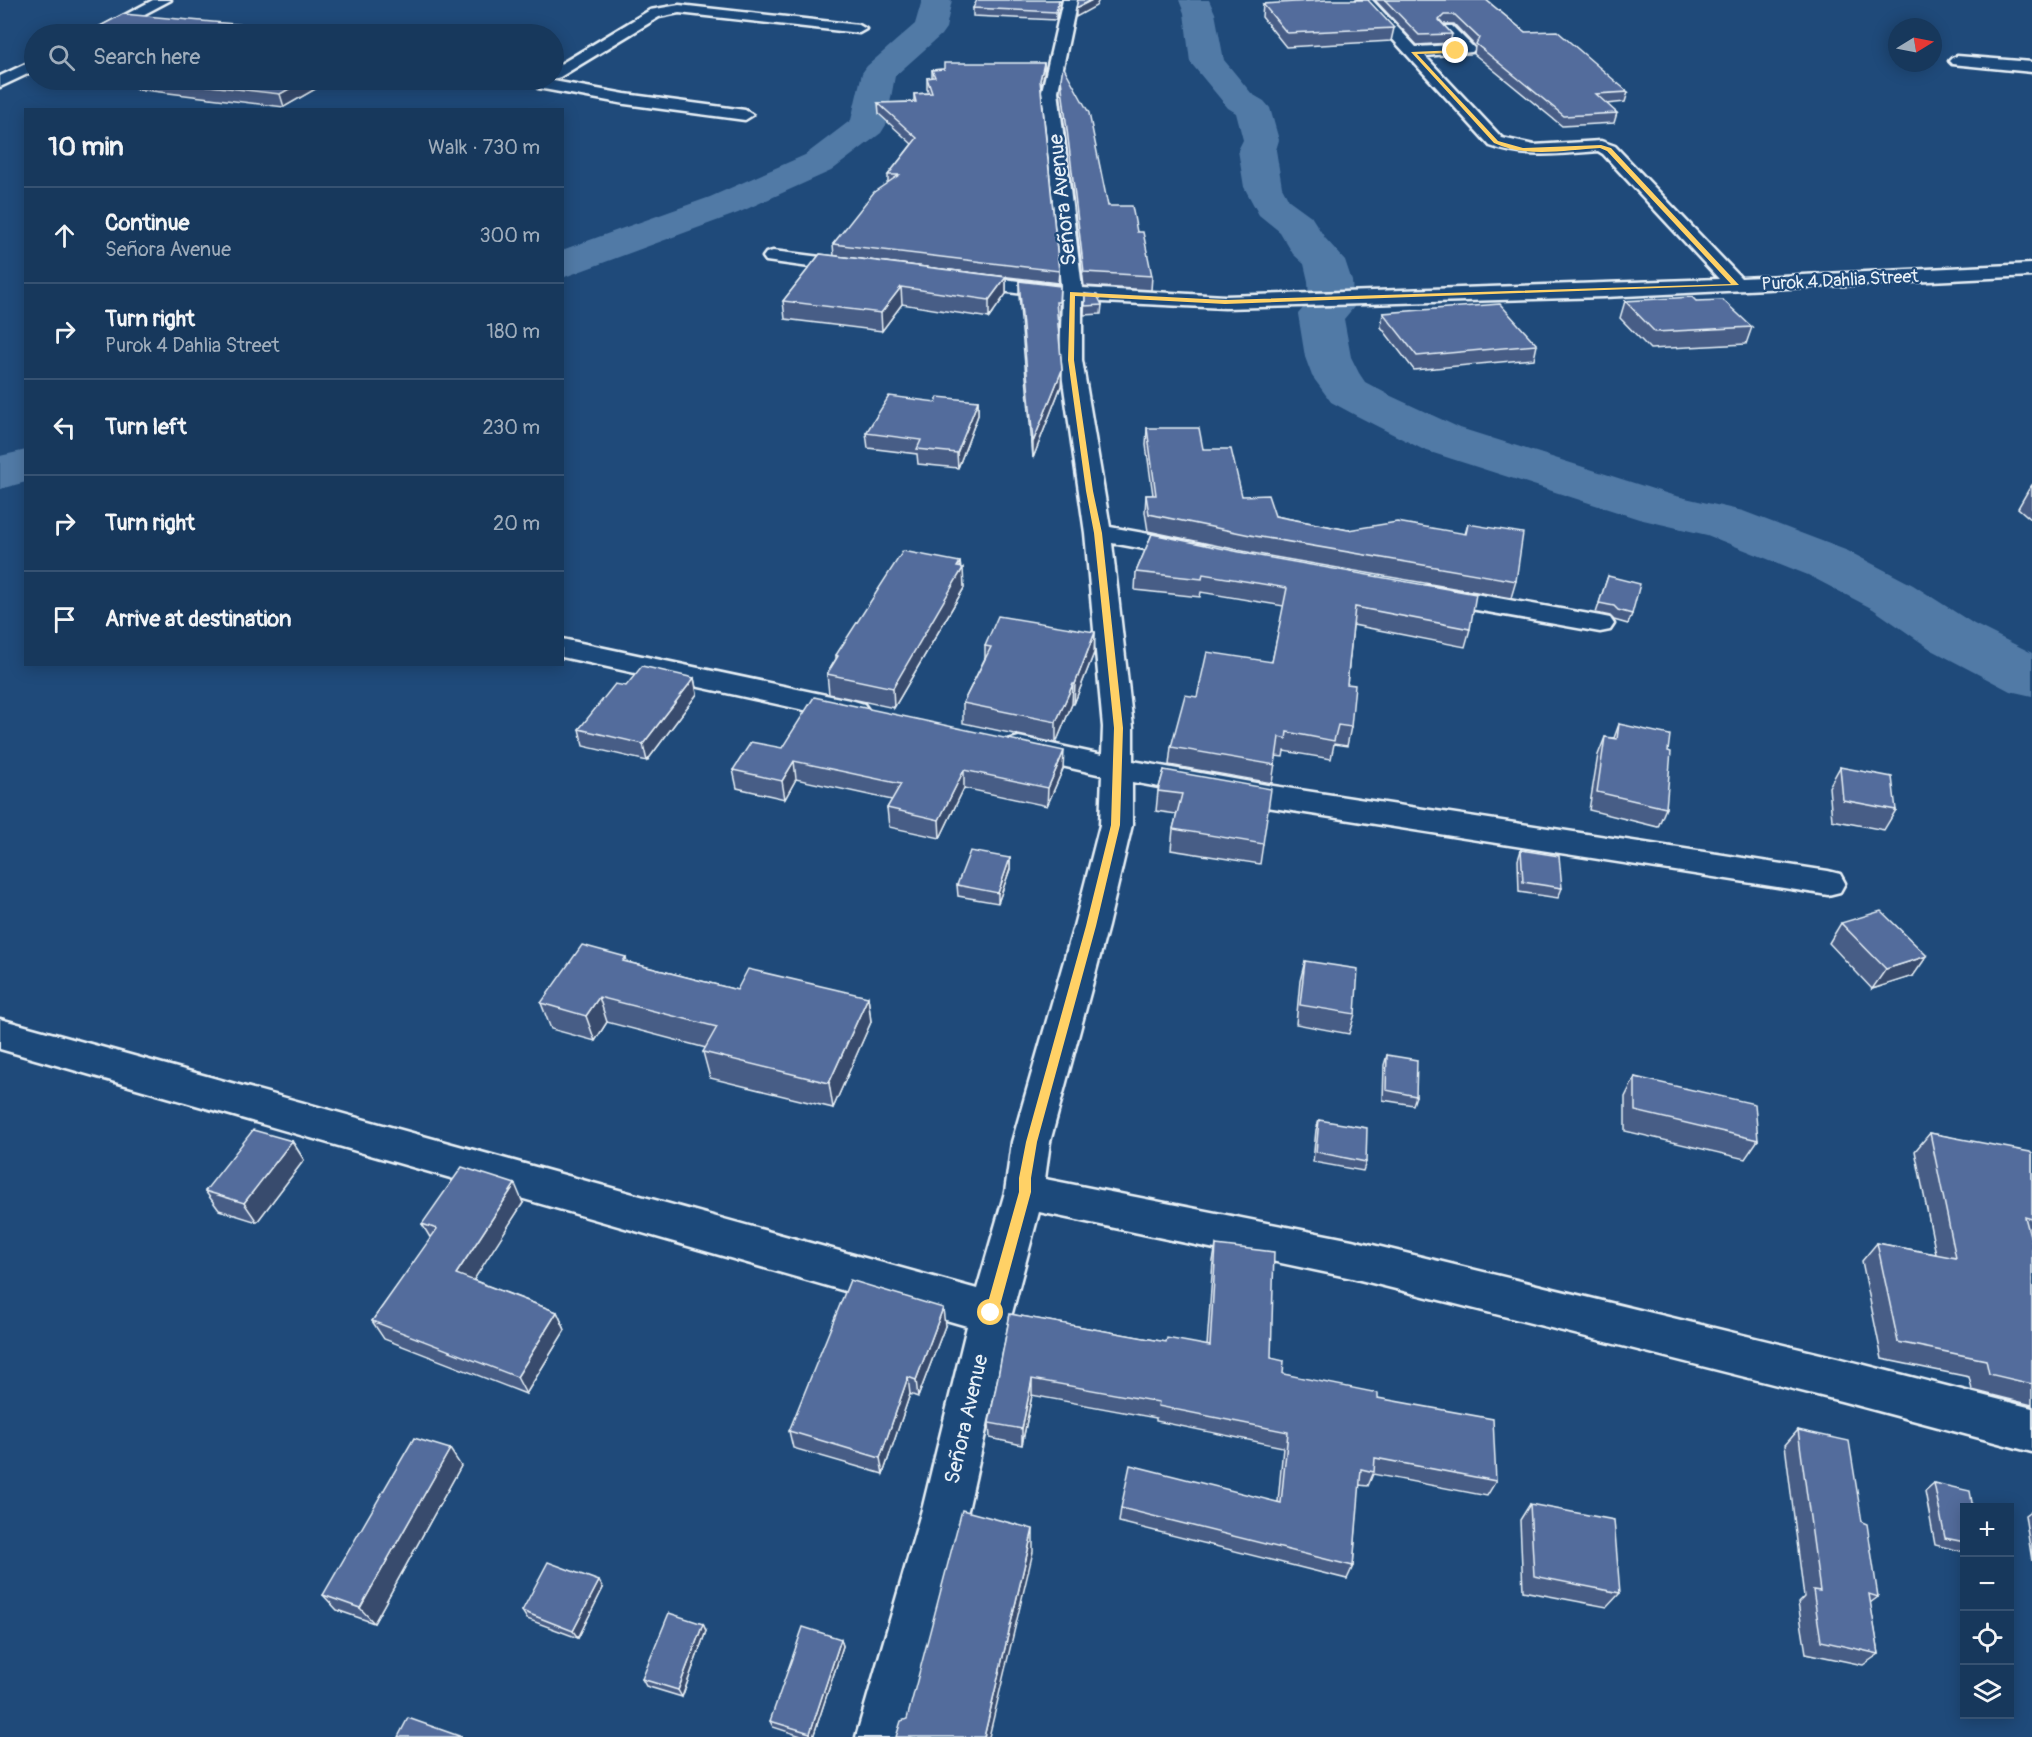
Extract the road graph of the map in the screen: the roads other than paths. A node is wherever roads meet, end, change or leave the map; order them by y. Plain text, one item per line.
1 (164, 0) edge
2 (1070, 0) edge
3 (1364, 0) edge
4 (116, 24) edge
5 (858, 29) dead end
6 (1447, 29) edge
7 (1413, 52) junction
8 (1957, 62) dead end
9 (564, 67) edge
10 (2032, 67) edge
11 (24, 70) edge
12 (0, 82) edge
13 (564, 88) edge
14 (745, 115) dead end
15 (773, 258) dead end
16 (877, 270) edge
17 (2032, 270) edge
18 (946, 278) edge
19 (1736, 285) junction
20 (1072, 294) junction
21 (1098, 533) junction
22 (1218, 556) edge
23 (1403, 590) edge
24 (1600, 624) dead end
25 (564, 648) edge
26 (877, 716) edge
27 (990, 740) edge
28 (1115, 768) junction
29 (1828, 883) dead end
30 (0, 1034) edge
31 (1025, 1192) junction
32 (991, 1313) junction
33 (2032, 1430) edge
34 (882, 1737) edge

1 - 4 street
2 - 20 street, Señora Avenue
3 - 7 street
5 - 9 street
6 - 7 street
7 - 19 street
8 - 10 street
11 - 12 street
13 - 14 street
15 - 16 street
17 - 19 street, Purok 4 Dahlia Street
18 - 20 street, Purok 4 Dahlia Street
19 - 20 street, Purok 4 Dahlia Street
20 - 21 street, Señora Avenue
21 - 22 street
21 - 28 street, Señora Avenue
23 - 24 street
25 - 26 street
27 - 28 street
28 - 29 street
28 - 31 street, Señora Avenue
30 - 32 street
31 - 32 street, Señora Avenue
31 - 33 street
32 - 34 street, Señora Avenue

